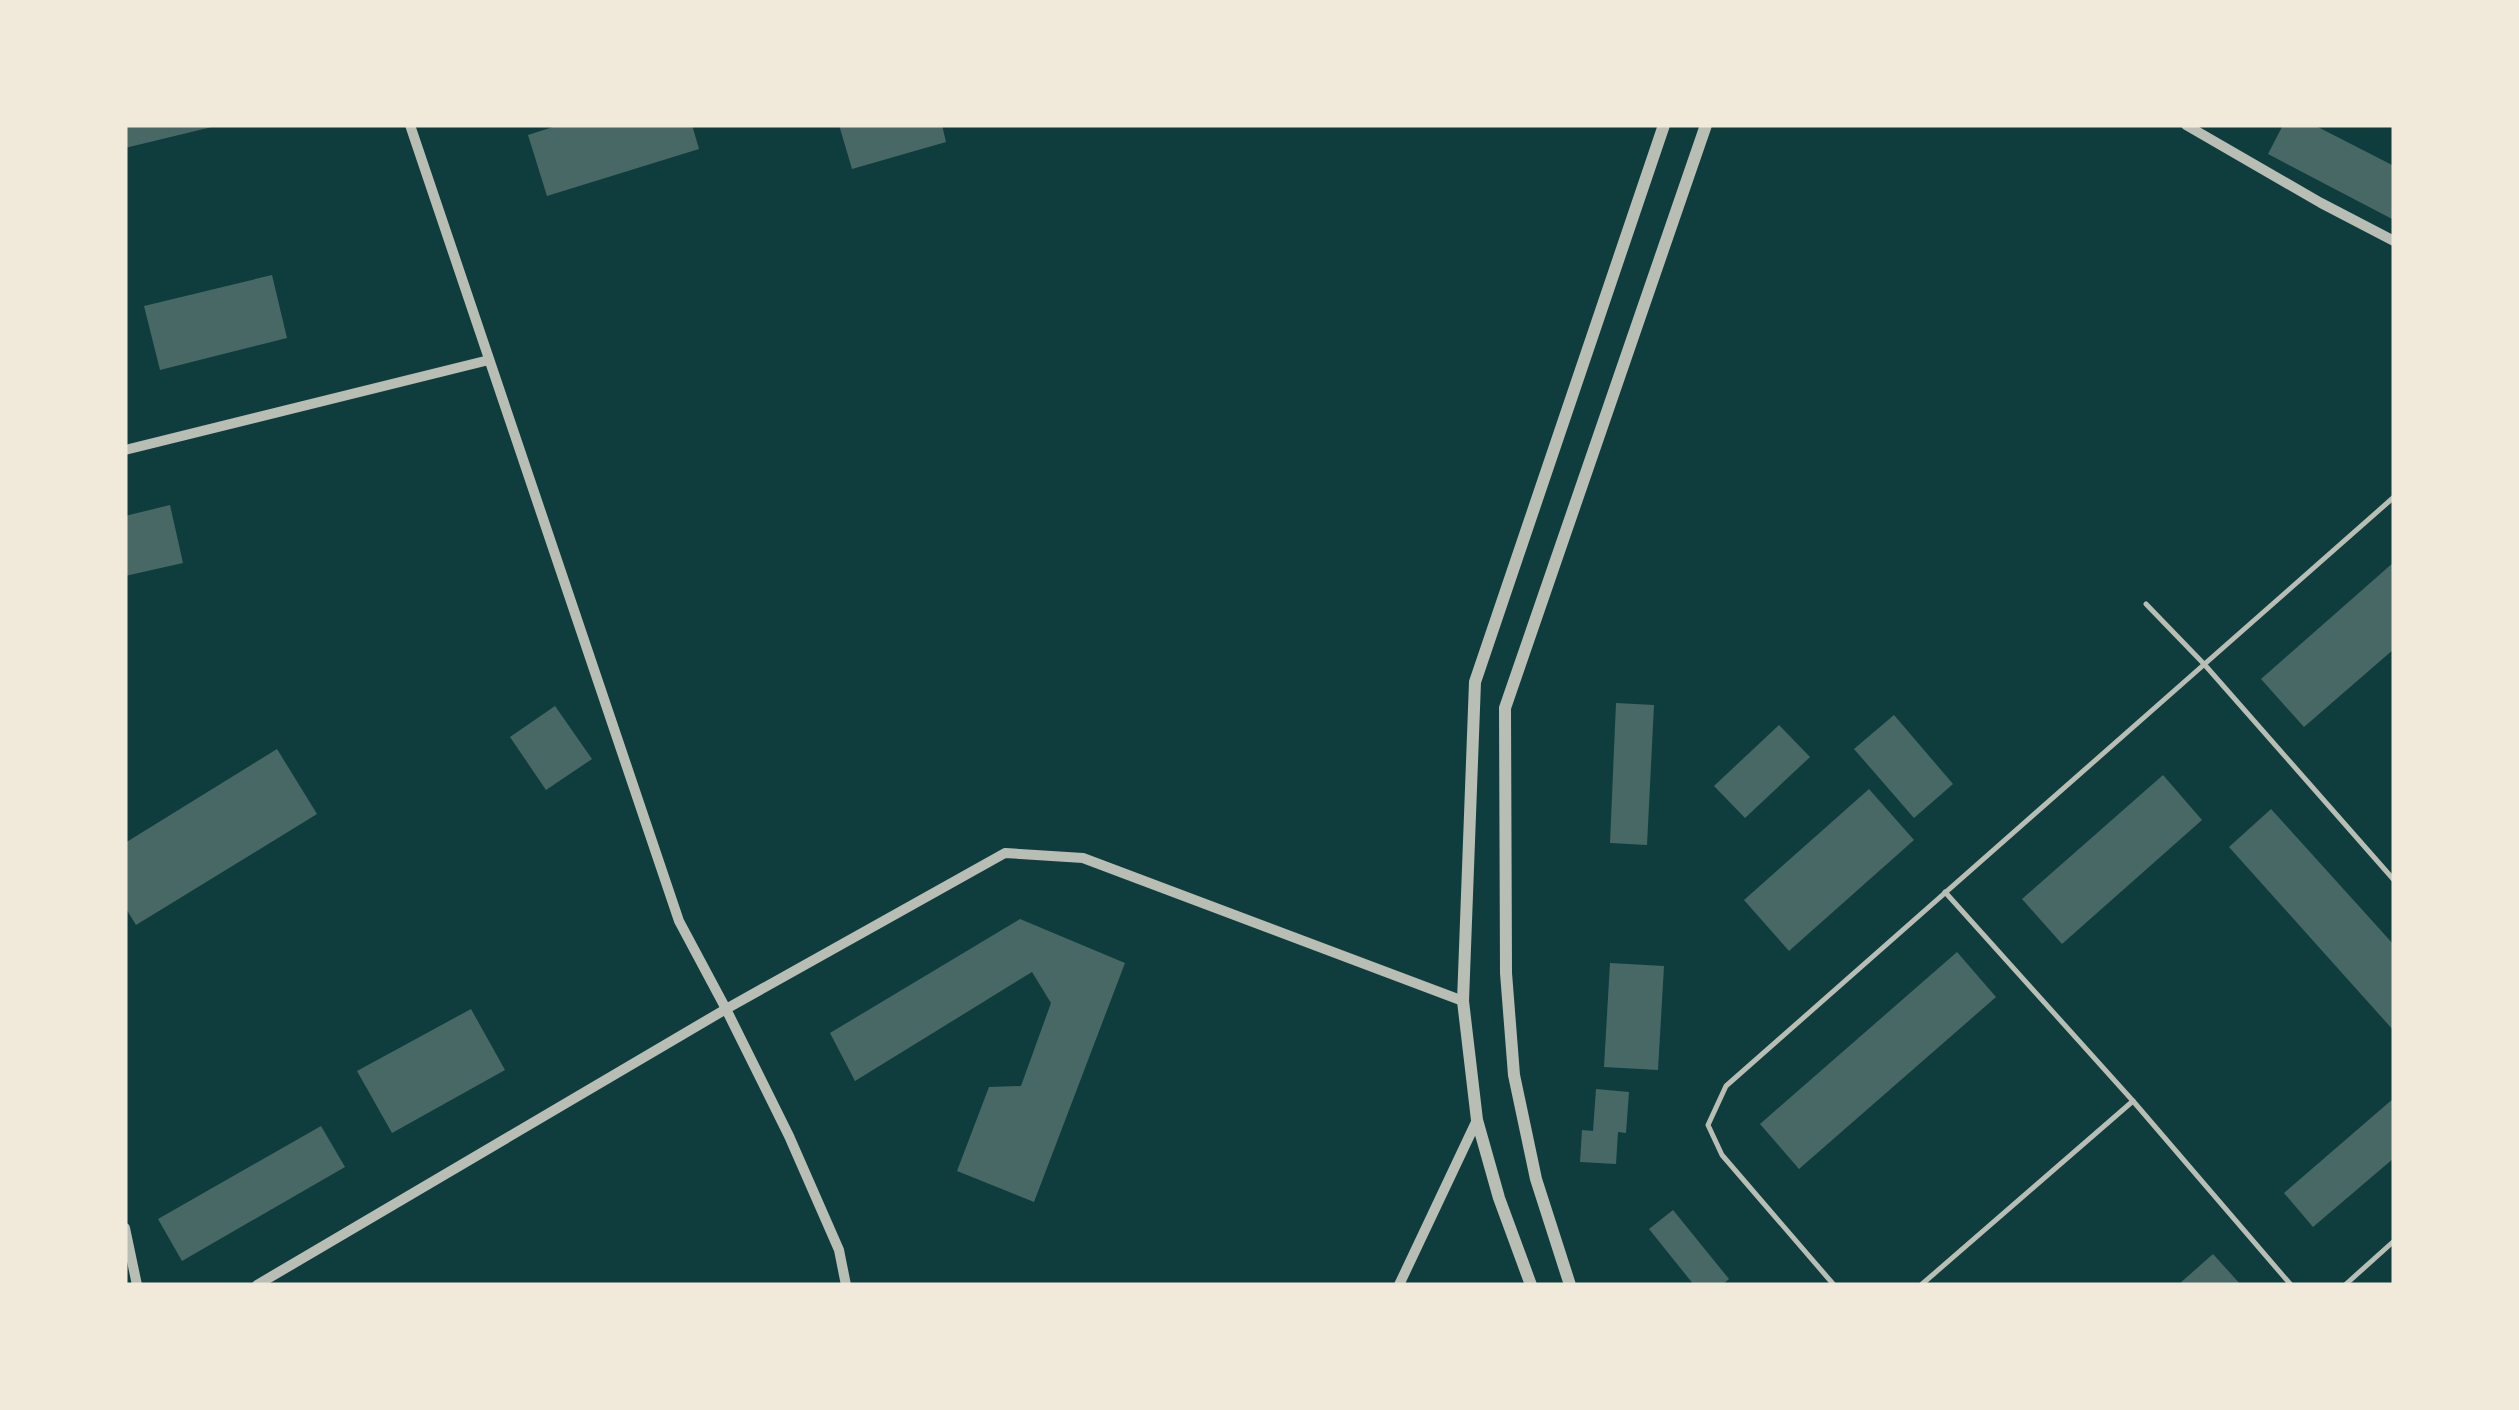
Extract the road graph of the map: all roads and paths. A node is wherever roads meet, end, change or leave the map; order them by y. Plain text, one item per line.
1 (410, 125) edge
2 (1664, 125) edge
3 (1706, 125) edge
4 (2186, 125) edge
5 (2394, 241) edge
6 (489, 360) junction
7 (125, 450) edge
8 (2394, 496) edge
9 (2146, 604) dead end
10 (2204, 664) junction
11 (2394, 880) edge
12 (1945, 892) junction
13 (1464, 1001) junction
14 (726, 1009) junction
15 (2133, 1101) junction
16 (1476, 1120) junction
17 (125, 1228) edge
18 (2394, 1242) edge
19 (136, 1285) edge
20 (257, 1285) edge
21 (846, 1285) edge
22 (1400, 1285) edge
23 (1531, 1285) edge
24 (1570, 1285) edge
25 (1834, 1285) edge
26 (1921, 1285) edge
27 (2290, 1285) edge
28 (2345, 1285) edge

1 - 6 street
2 - 13 street
3 - 24 street
4 - 5 street
6 - 7 street
6 - 14 street
8 - 10 lane
9 - 10 lane
10 - 11 lane
10 - 12 lane
12 - 15 lane
12 - 25 lane
13 - 14 street
13 - 16 street
14 - 20 street
14 - 21 street
15 - 26 lane
15 - 27 lane
16 - 22 street
16 - 23 street
17 - 19 street
18 - 28 lane

